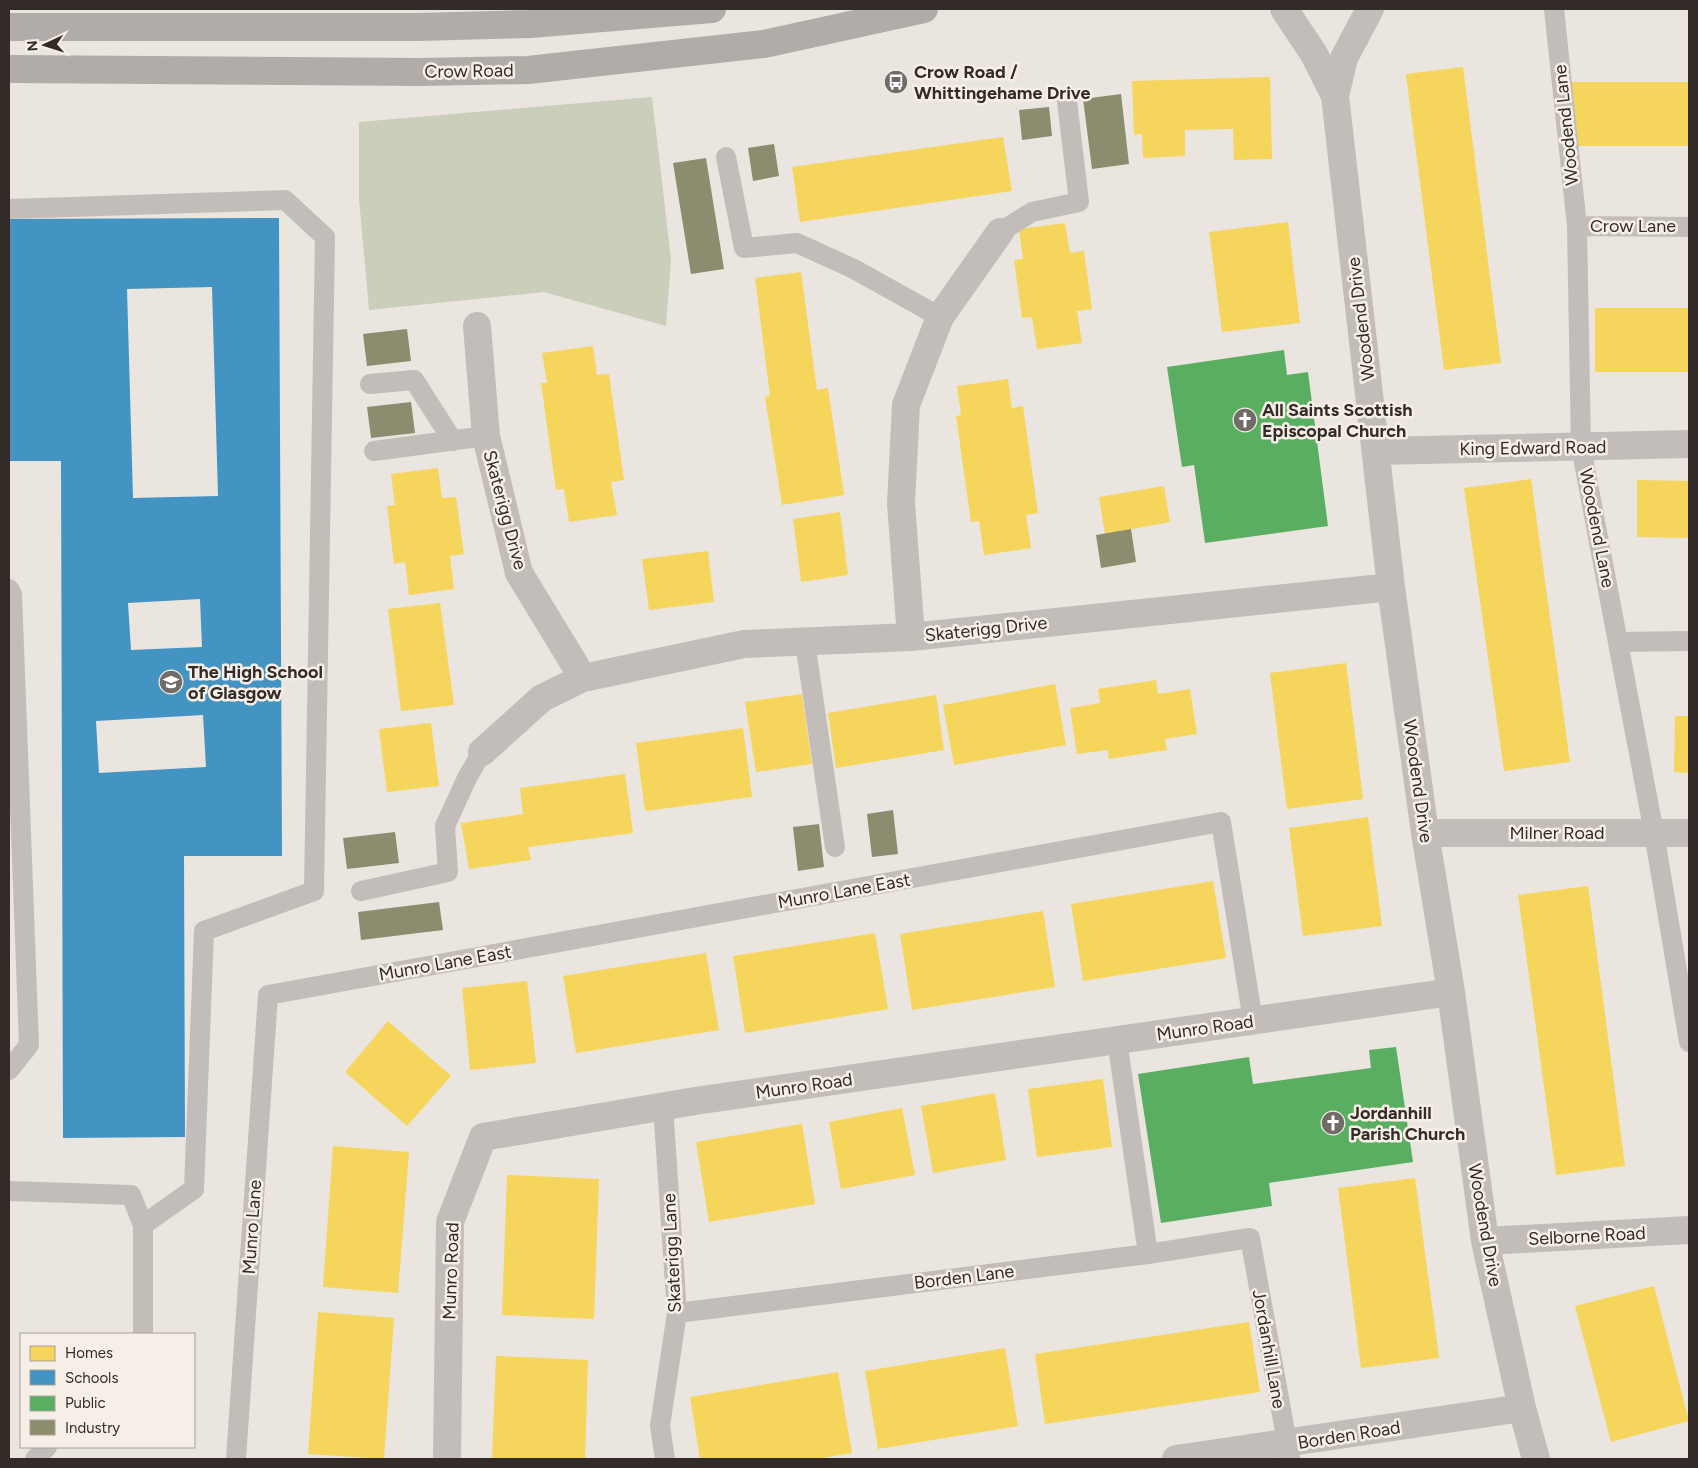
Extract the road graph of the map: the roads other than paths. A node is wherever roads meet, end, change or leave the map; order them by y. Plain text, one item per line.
1 (712, 9) edge
2 (924, 9) edge
3 (1284, 9) edge
4 (1370, 9) edge
5 (1554, 9) edge
6 (9, 26) edge
7 (9, 70) edge
8 (1335, 96) junction
9 (1067, 101) dead end
10 (726, 157) dead end
11 (9, 209) edge
12 (1577, 226) junction
13 (1689, 227) edge
14 (1000, 232) joint
15 (940, 317) junction
16 (477, 326) dead end
17 (370, 384) dead end
18 (486, 436) junction
19 (453, 441) junction
20 (1689, 444) edge
21 (1581, 447) junction
22 (1377, 451) junction
23 (374, 452) dead end
24 (1391, 587) junction
25 (9, 589) edge
26 (911, 637) junction
27 (1689, 641) edge
28 (805, 642) junction
29 (1619, 642) junction
30 (583, 678) junction
31 (482, 752) joint
32 (1426, 833) junction
33 (1654, 833) junction
34 (1689, 833) edge
35 (835, 847) dead end
36 (361, 891) dead end
37 (1451, 992) junction
38 (268, 995) joint
39 (1253, 1021) junction
40 (1117, 1040) junction
41 (1689, 1042) edge
42 (9, 1070) edge
43 (663, 1106) junction
44 (9, 1190) edge
45 (143, 1225) junction
46 (1689, 1230) edge
47 (1250, 1238) joint
48 (1485, 1241) junction
49 (1148, 1254) junction
50 (677, 1313) junction
51 (143, 1333) edge
52 (1522, 1408) junction
53 (46, 1448) edge
54 (1287, 1452) edge
55 (35, 1459) edge
56 (236, 1459) edge
57 (447, 1459) edge
58 (665, 1459) edge
59 (1176, 1459) edge
60 (1536, 1459) edge

1 - 6 main road
2 - 7 main road, Crow Road
3 - 8 street, Woodend Drive
4 - 8 street, Woodend Drive
5 - 12 lane, Woodend Lane
8 - 22 street, Woodend Drive
9 - 14 lane
10 - 15 lane
11 - 45 lane
12 - 13 lane, Crow Lane
12 - 21 lane, Woodend Lane
14 - 15 street
15 - 26 street
16 - 18 street, Skaterigg Drive
17 - 19 lane
18 - 19 lane
18 - 30 street, Skaterigg Drive
19 - 23 lane
20 - 21 street, King Edward Road
21 - 22 street, King Edward Road
21 - 29 lane, Woodend Lane
22 - 24 street, Woodend Drive
24 - 26 street, Skaterigg Drive
24 - 32 street, Woodend Drive
25 - 42 lane
26 - 28 street, Skaterigg Drive
27 - 29 lane
28 - 30 street, Skaterigg Drive
28 - 35 lane
29 - 33 lane, Woodend Lane
30 - 31 street, Skaterigg Drive
31 - 36 lane
32 - 33 street, Milner Road
32 - 37 street, Woodend Drive
33 - 34 street, Milner Road
33 - 41 lane, Woodend Lane
37 - 39 street, Munro Road
37 - 48 street, Woodend Drive
38 - 39 lane, Munro Lane East
38 - 56 lane, Munro Lane
39 - 40 street, Munro Road
40 - 43 street, Munro Road
40 - 49 lane
43 - 50 lane, Skaterigg Lane
43 - 57 street, Munro Road
44 - 45 lane
45 - 51 lane
46 - 48 street, Selborne Road
47 - 49 lane, Borden Lane
47 - 54 lane, Jordanhill Lane
48 - 52 street, Woodend Drive
49 - 50 lane, Borden Lane
50 - 58 lane, Skaterigg Lane
52 - 54 street, Borden Road
52 - 60 street, Woodend Drive
53 - 55 lane
54 - 59 street, Borden Road

